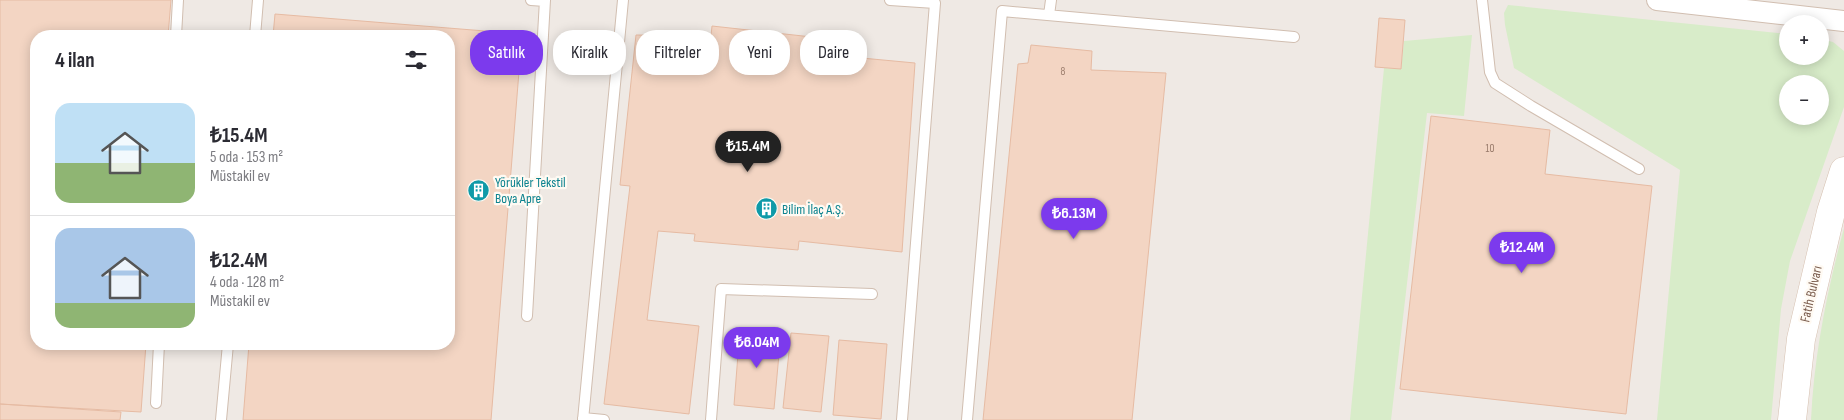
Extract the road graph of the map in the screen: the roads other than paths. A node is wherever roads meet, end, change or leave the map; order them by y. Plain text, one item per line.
1 (178, 0) edge
2 (258, 0) edge
3 (531, 0) edge
4 (623, 0) edge
5 (890, 0) edge
6 (1051, 0) edge
7 (1482, 0) edge
8 (1657, 0) edge
9 (545, 1) edge
10 (1049, 15) junction
11 (1844, 21) edge
12 (176, 30) edge
13 (256, 30) edge
14 (1294, 37) dead end
15 (1639, 169) dead end
16 (1844, 171) edge
17 (872, 294) dead end
18 (527, 316) dead end
19 (159, 350) edge
20 (227, 350) edge
21 (156, 403) dead end
22 (583, 419) edge
23 (221, 420) edge
24 (604, 420) edge
25 (711, 420) edge
26 (902, 420) edge
27 (967, 420) edge
28 (1792, 420) edge

1 - 12 lane
2 - 13 lane
3 - 9 lane
4 - 22 lane
5 - 26 lane
6 - 10 lane
7 - 15 lane
8 - 11 street
9 - 18 lane
10 - 14 lane
10 - 27 lane
16 - 28 main road, Fatih Bulvarı
17 - 25 lane
19 - 21 lane
20 - 23 lane
22 - 24 lane

